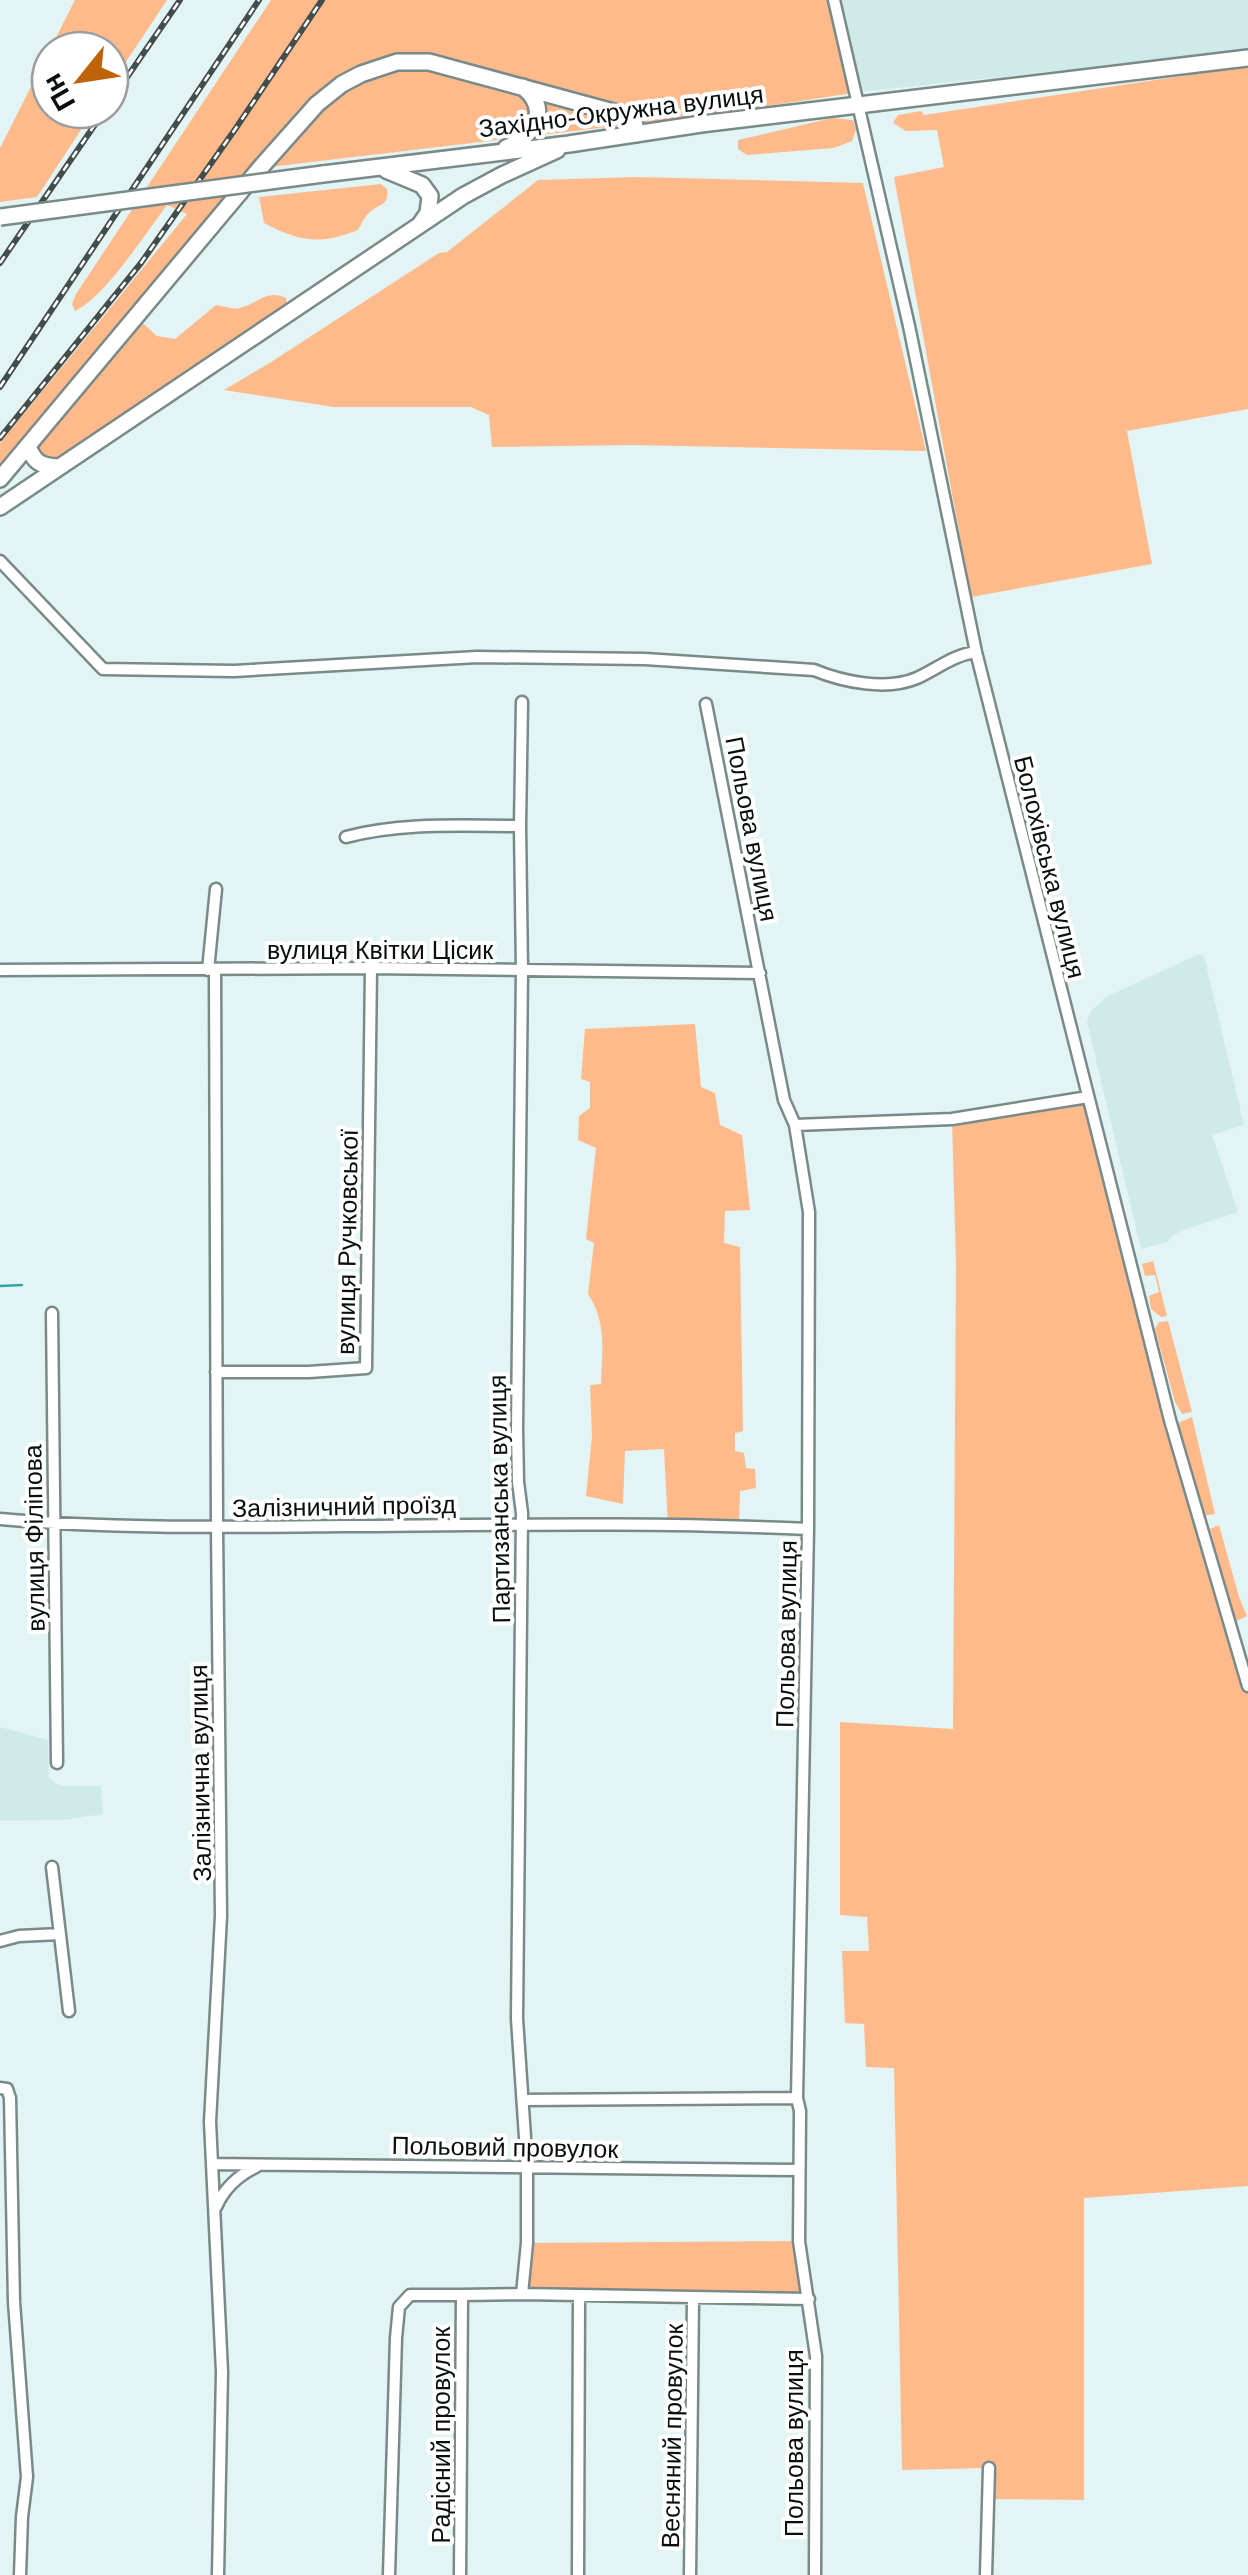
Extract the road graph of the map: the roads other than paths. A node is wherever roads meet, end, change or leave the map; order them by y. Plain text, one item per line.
1 (834, 0) edge
2 (1248, 58) edge
3 (523, 87) junction
4 (858, 105) junction
5 (636, 134) junction
6 (570, 144) junction
7 (487, 154) junction
8 (378, 168) junction
9 (0, 217) edge
10 (403, 238) junction
11 (28, 446) junction
12 (58, 468) junction
13 (0, 480) edge
14 (0, 507) edge
15 (0, 561) edge
16 (976, 652) junction
17 (522, 702) dead end
18 (706, 704) dead end
19 (520, 826) junction
20 (346, 838) dead end
21 (216, 890) dead end
22 (370, 968) junction
23 (0, 970) edge
24 (212, 970) junction
25 (522, 970) junction
26 (760, 972) junction
27 (1088, 1096) junction
28 (794, 1125) junction
29 (52, 1312) dead end
30 (216, 1372) junction
31 (0, 1520) edge
32 (53, 1524) junction
33 (522, 1524) junction
34 (217, 1527) junction
35 (808, 1529) junction
36 (1248, 1686) edge
37 (56, 1763) dead end
38 (52, 1866) dead end
39 (60, 1934) junction
40 (0, 1941) edge
41 (70, 2011) dead end
42 (0, 2088) edge
43 (797, 2098) junction
44 (523, 2100) junction
45 (212, 2164) junction
46 (262, 2164) junction
47 (527, 2167) junction
48 (798, 2170) junction
49 (214, 2219) junction
50 (522, 2294) junction
51 (462, 2295) junction
52 (579, 2296) junction
53 (693, 2298) junction
54 (809, 2299) junction
55 (989, 2468) dead end
56 (20, 2575) edge
57 (218, 2575) edge
58 (389, 2575) edge
59 (460, 2575) edge
60 (578, 2575) edge
61 (690, 2575) edge
62 (814, 2575) edge
63 (986, 2575) edge

1 - 4 street, Болохівська вулиця
2 - 4 main road, Західно-Окружна вулиця
3 - 5 main road
3 - 7 main road
3 - 11 main road
4 - 5 main road, Західно-Окружна вулиця
4 - 16 street, Болохівська вулиця
5 - 6 main road, Західно-Окружна вулиця
6 - 7 main road, Західно-Окружна вулиця
6 - 10 main road
7 - 8 main road, Західно-Окружна вулиця
8 - 9 main road, Західно-Окружна вулиця, bridge
8 - 10 main road
10 - 12 main road
11 - 12 main road
11 - 13 main road
12 - 14 main road
15 - 16 street
16 - 27 street, Болохівська вулиця
17 - 19 street, Партизанська вулиця
18 - 26 street, Польова вулиця
19 - 20 street
19 - 25 street, Партизанська вулиця
21 - 24 street, Залізнична вулиця
22 - 24 street, вулиця Квітки Цісик
22 - 25 street, вулиця Квітки Цісик
22 - 30 street, вулиця Ручковської
23 - 24 street, вулиця Квітки Цісик
24 - 30 street, Залізнична вулиця
25 - 26 street, вулиця Квітки Цісик
25 - 33 street, Партизанська вулиця
26 - 28 street, Польова вулиця
27 - 28 street
27 - 36 street, Болохівська вулиця
28 - 35 street, Польова вулиця
29 - 32 street, вулиця Філіпова
30 - 34 street, Залізнична вулиця
31 - 32 street, Залізничний проїзд
32 - 34 street, Залізничний проїзд
32 - 37 street, вулиця Філіпова
33 - 34 street, Залізничний проїзд
33 - 35 street, Залізничний проїзд
33 - 44 street, Партизанська вулиця
34 - 45 street, Залізнична вулиця
35 - 43 street, Польова вулиця
38 - 39 street
39 - 40 street
39 - 41 street
42 - 56 street
43 - 44 street
43 - 48 street, Польова вулиця
44 - 47 street, Партизанська вулиця
45 - 46 street, Польовий провулок
45 - 49 street, Залізнична вулиця
46 - 47 street, Польовий провулок
46 - 49 street
47 - 48 street, Польовий провулок
47 - 50 street, Партизанська вулиця
48 - 54 street, Польова вулиця
49 - 57 street, Залізнична вулиця
50 - 51 street, Радісний провулок
50 - 52 street, Радісний провулок
51 - 58 street
51 - 59 street, Радісний провулок
52 - 53 street, Радісний провулок
52 - 60 street
53 - 54 street, Радісний провулок
53 - 61 street, Весняний провулок
54 - 62 street, Польова вулиця
55 - 63 street

